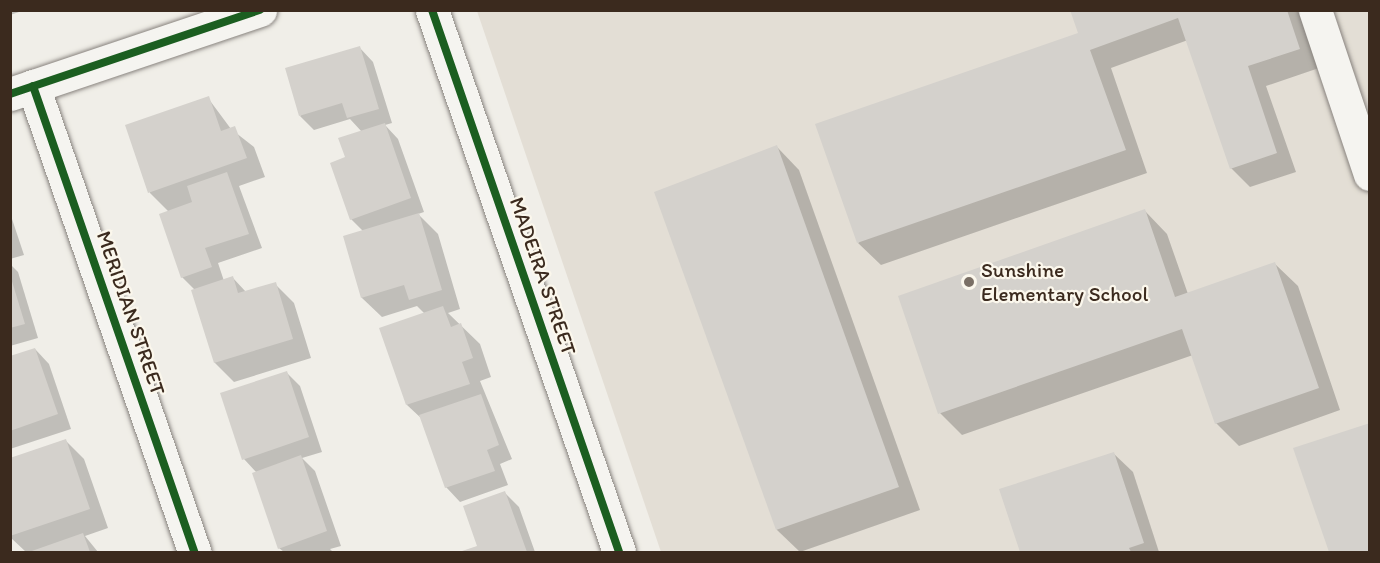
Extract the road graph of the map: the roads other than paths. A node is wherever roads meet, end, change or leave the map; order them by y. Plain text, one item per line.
1 (260, 10) edge
2 (432, 10) edge
3 (1315, 10) edge
4 (22, 90) edge
5 (1370, 174) edge
6 (194, 552) edge
7 (619, 552) edge

1 - 4 street
2 - 7 street, MADEIRA STREET
3 - 5 street
4 - 6 street, MERIDIAN STREET

